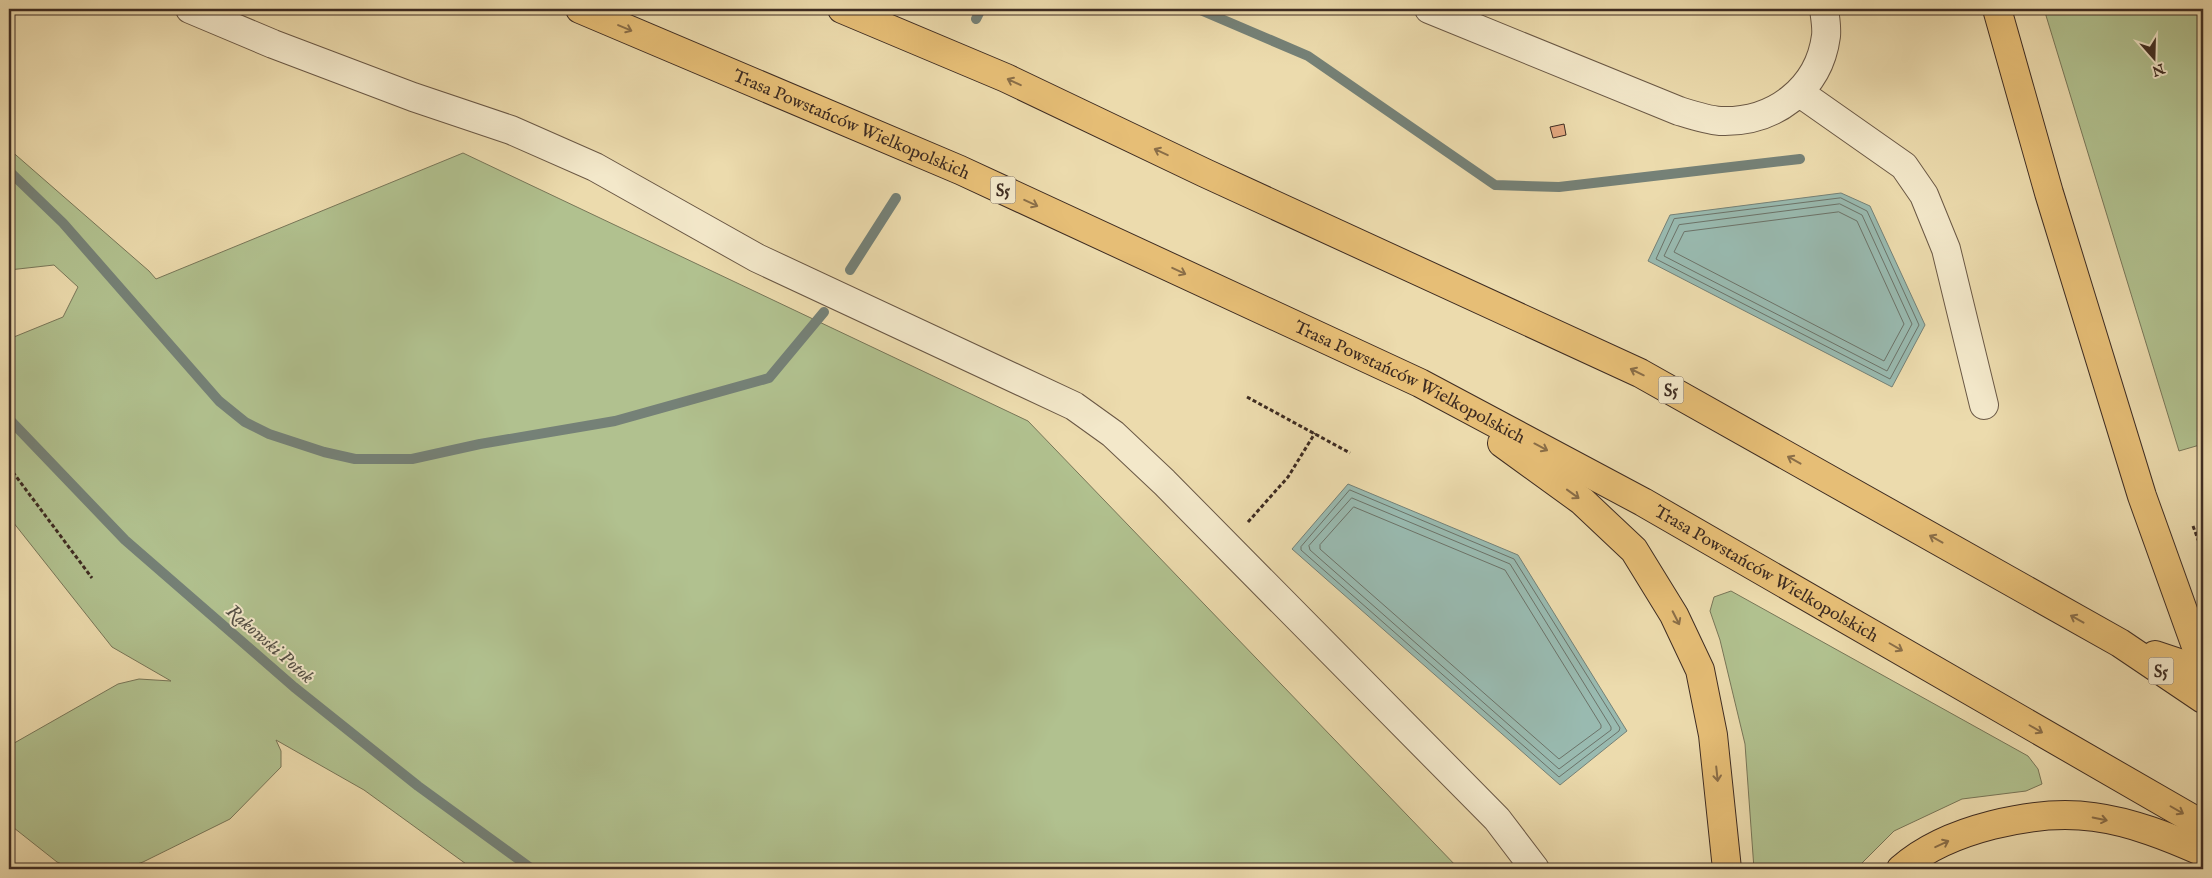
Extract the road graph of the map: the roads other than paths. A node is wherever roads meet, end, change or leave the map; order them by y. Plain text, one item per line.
1 (190, 9) edge
2 (580, 9) edge
3 (842, 9) edge
4 (1429, 9) edge
5 (1824, 9) edge
6 (1997, 9) edge
7 (1800, 93) junction
8 (1420, 383) junction
9 (1984, 405) dead end
10 (2120, 643) junction
11 (2203, 666) edge
12 (2203, 671) edge
13 (2203, 699) edge
14 (2203, 825) edge
15 (2203, 852) edge
16 (1535, 869) edge
17 (1727, 869) edge
18 (1901, 869) edge

1 - 16 street
2 -> 8 main road, Trasa Powstańców Wielkopolskich / S5
10 -> 3 main road, S5
4 - 7 street
5 - 7 street
6 - 11 main road
7 - 9 street
8 -> 14 main road, Trasa Powstańców Wielkopolskich / S5
8 -> 17 main road
10 - 12 main road
10 - 13 main road, S5
18 -> 15 main road

